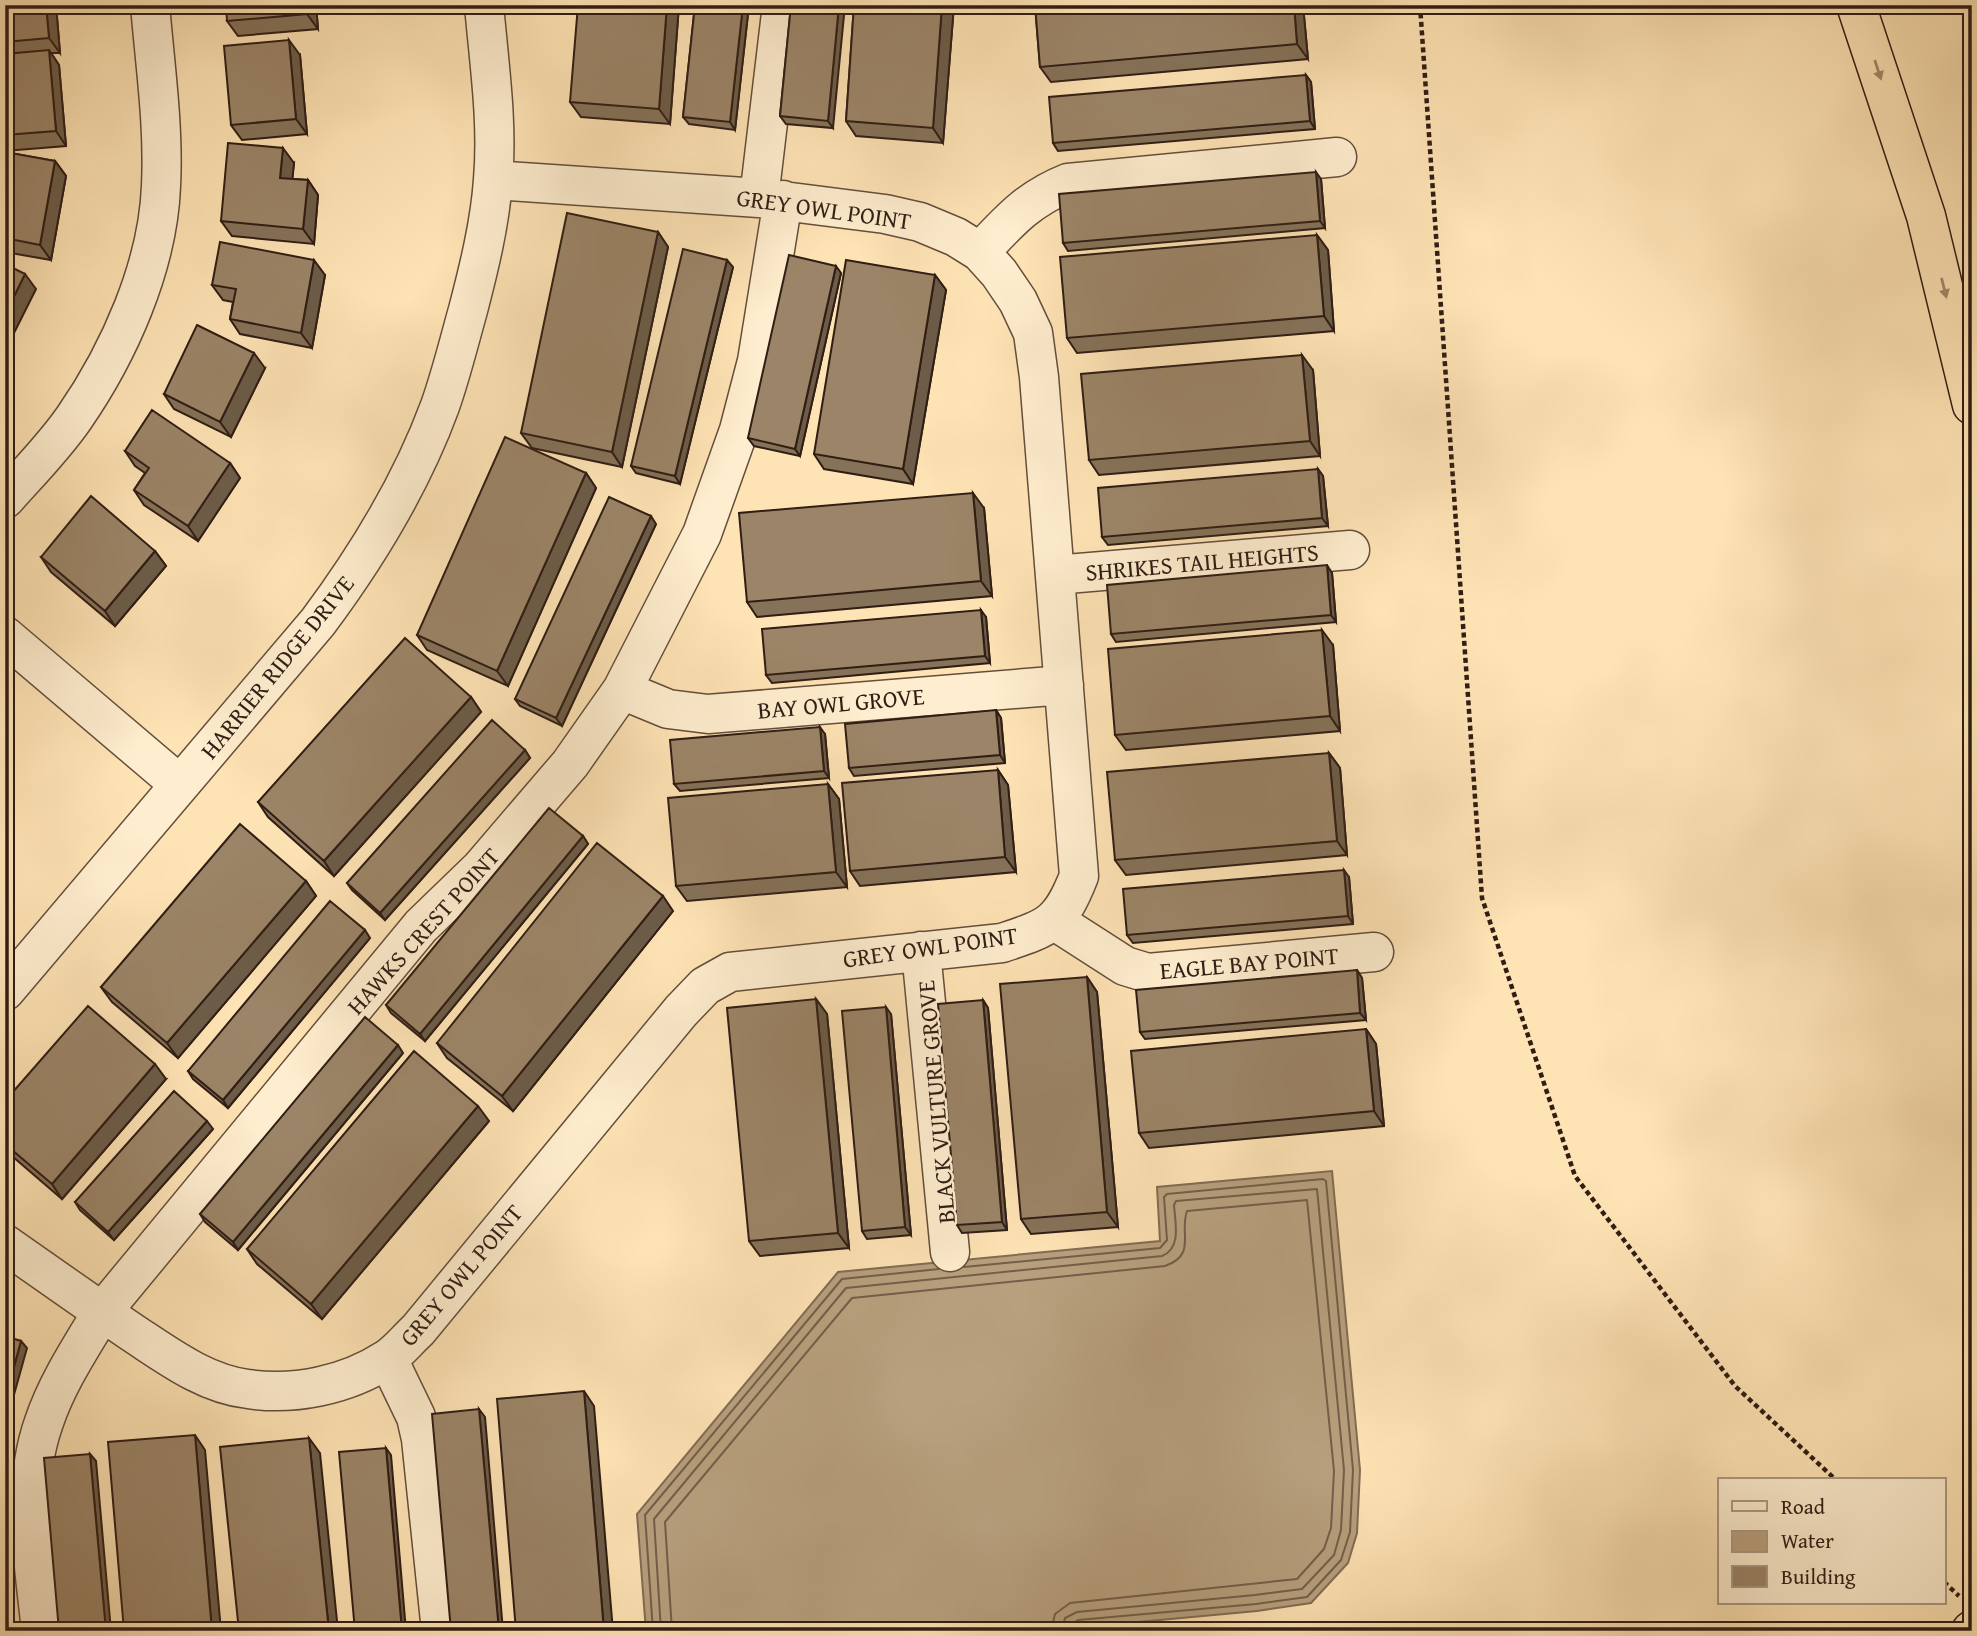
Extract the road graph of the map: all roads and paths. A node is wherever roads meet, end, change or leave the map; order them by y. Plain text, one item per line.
1 (150, 5) edge
2 (484, 5) edge
3 (782, 5) edge
4 (1420, 5) edge
5 (1856, 5) edge
6 (1337, 157) dead end
7 (493, 180) junction
8 (771, 199) junction
9 (980, 252) junction
10 (1972, 405) edge
11 (5, 499) edge
12 (1349, 550) dead end
13 (1055, 575) junction
14 (5, 636) edge
15 (1064, 685) junction
16 (622, 690) junction
17 (179, 784) junction
18 (1055, 921) junction
19 (921, 951) junction
20 (1374, 952) dead end
21 (5, 991) edge
22 (5, 1244) edge
23 (950, 1252) dead end
24 (102, 1312) junction
25 (388, 1359) junction
26 (1834, 1478) edge
27 (41, 1631) edge
28 (441, 1631) edge

1 - 11 street
2 - 7 street, HARRIER RIDGE DRIVE
3 - 8 street, HAWKS CREST POINT
4 - 26 path
5 -> 10 highway
6 - 9 street
7 - 8 street, GREY OWL POINT
7 - 17 street, HARRIER RIDGE DRIVE
8 - 9 street, GREY OWL POINT
8 - 16 street, HAWKS CREST POINT
9 - 13 street, GREY OWL POINT
12 - 13 street, SHRIKES TAIL HEIGHTS
13 - 15 street, GREY OWL POINT
14 - 17 street
15 - 16 street, BAY OWL GROVE
15 - 18 street, GREY OWL POINT
16 - 24 street, HAWKS CREST POINT
17 - 21 street, HARRIER RIDGE DRIVE
18 - 19 street, GREY OWL POINT
18 - 20 street, EAGLE BAY POINT
19 - 23 street, BLACK VULTURE GROVE
19 - 25 street, GREY OWL POINT
22 - 24 street, GREY OWL POINT
24 - 25 street, GREY OWL POINT
24 - 27 street, HAWKS CREST POINT
25 - 28 street

